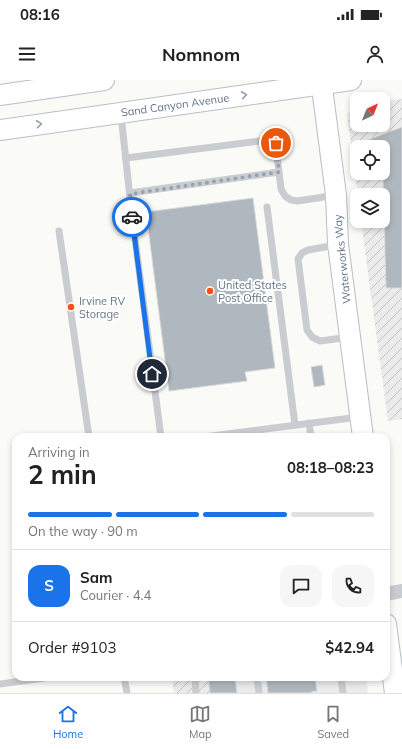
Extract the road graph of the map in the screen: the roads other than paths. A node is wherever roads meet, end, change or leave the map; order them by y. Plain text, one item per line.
1 (104, 80) edge
2 (351, 80) edge
3 (321, 82) edge
4 (0, 95) edge
5 (121, 112) junction
6 (0, 130) edge
7 (126, 158) junction
8 (279, 172) junction
9 (130, 194) junction
10 (336, 195) junction
11 (267, 208) dead end
12 (59, 231) dead end
13 (338, 244) junction
14 (350, 337) junction
15 (361, 416) junction
16 (309, 424) junction
17 (295, 425) junction
18 (88, 433) edge
19 (160, 433) edge
20 (234, 433) edge
21 (310, 433) edge
22 (363, 433) edge
23 (402, 591) edge
24 (390, 593) edge
25 (390, 655) edge
26 (21, 681) edge
27 (125, 681) edge
28 (194, 681) edge
29 (258, 681) edge
30 (342, 681) edge
31 (0, 684) edge
32 (127, 693) edge
33 (196, 693) edge
34 (259, 693) edge
35 (343, 693) edge
36 (395, 693) edge

1 - 4 main road
2 - 3 main road, Sand Canyon Avenue
5 -> 3 main road, Sand Canyon Avenue
3 - 10 main road, Waterworks Way
6 -> 5 main road, Sand Canyon Avenue
5 - 7 lane
7 - 8 lane
7 - 9 lane
8 - 9 lane
8 - 10 lane
9 - 19 lane
10 - 13 main road, Waterworks Way
11 - 17 lane
12 - 18 lane
13 - 14 main road, Waterworks Way
13 - 14 lane
14 - 15 main road, Waterworks Way
15 - 16 lane
15 - 22 main road, Waterworks Way
16 - 17 lane
16 - 21 lane
17 - 20 lane
23 - 24 street
25 - 36 main road
26 - 31 lane
27 - 32 lane
28 - 33 lane
29 - 34 lane
30 - 35 lane

